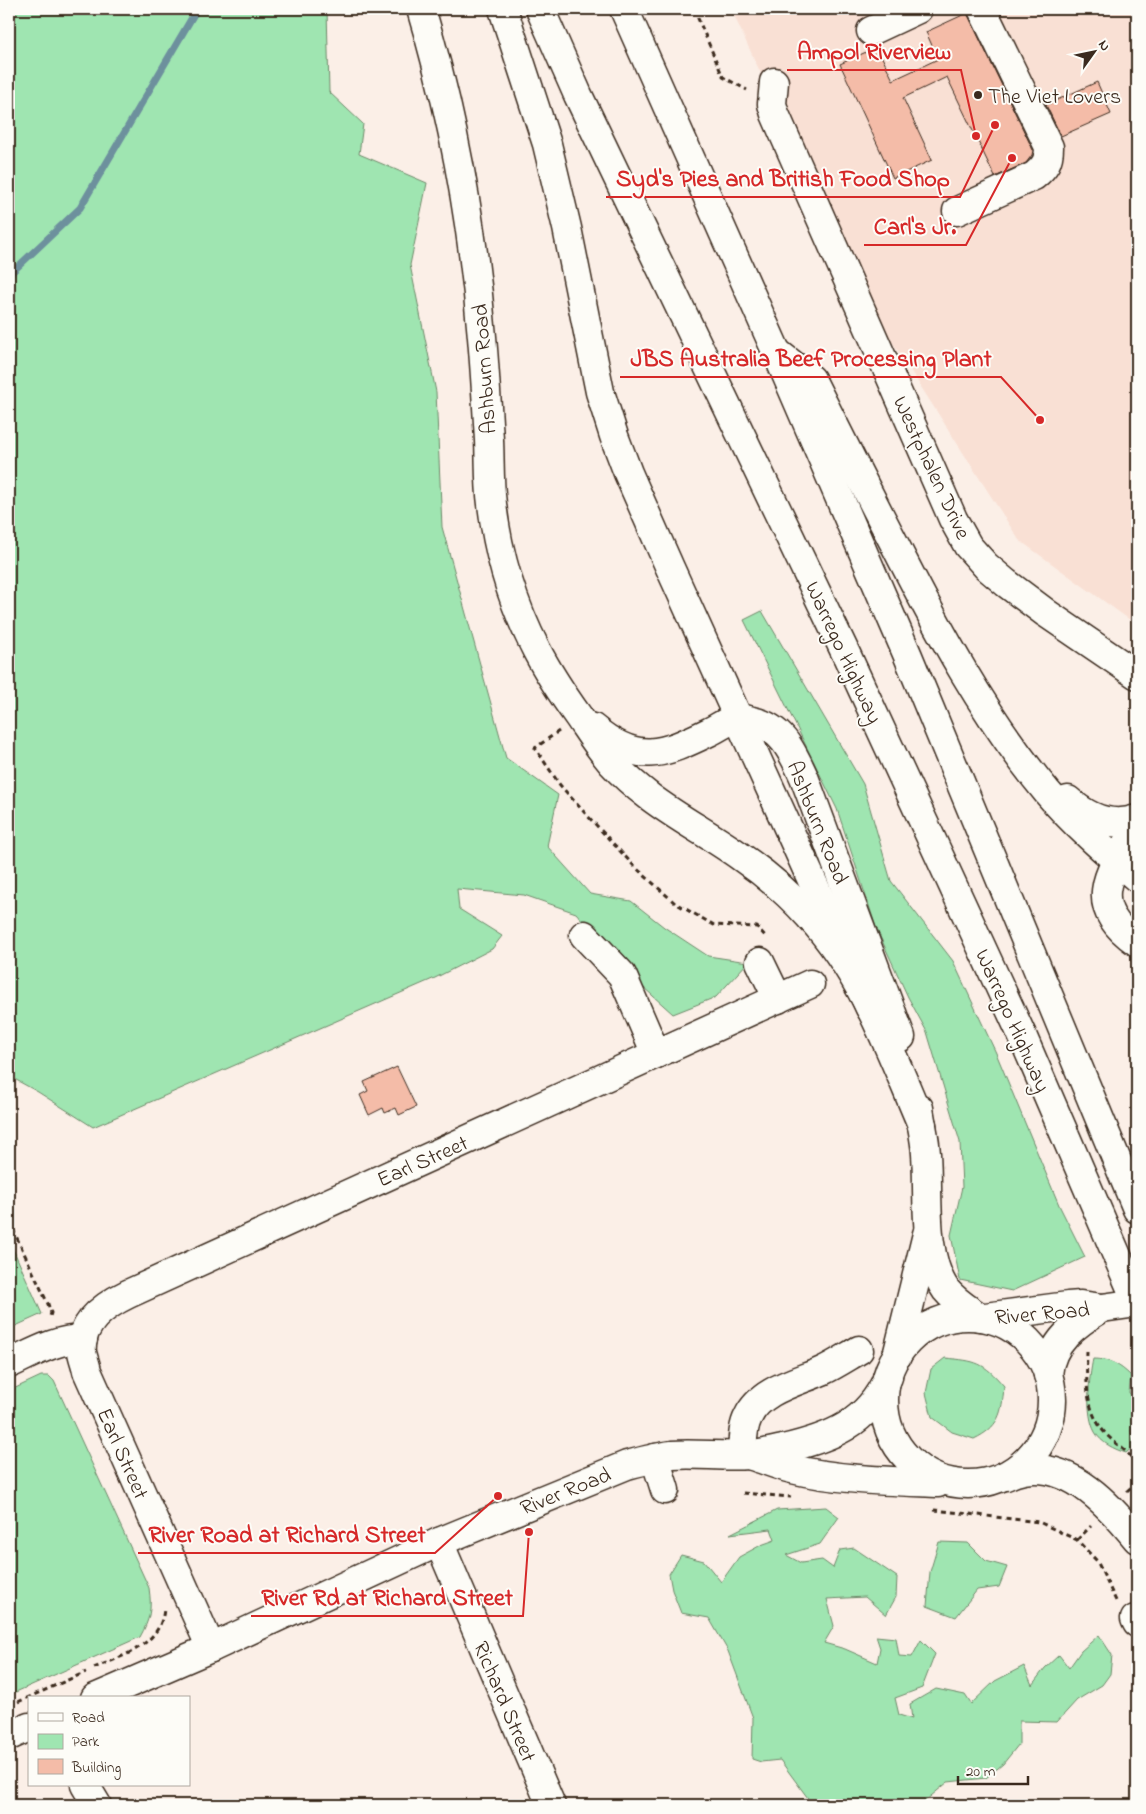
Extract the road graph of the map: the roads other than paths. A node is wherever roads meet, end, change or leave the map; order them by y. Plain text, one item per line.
1 (421, 9) edge
2 (503, 9) edge
3 (540, 9) edge
4 (624, 9) edge
5 (918, 9) edge
6 (982, 9) edge
7 (871, 31) dead end
8 (773, 93) road end
9 (957, 211) dead end
10 (776, 352) junction
11 (1137, 675) edge
12 (578, 716) junction
13 (738, 718) junction
14 (1010, 743) junction
15 (1137, 819) edge
16 (1137, 827) edge
17 (1116, 860) junction
18 (1137, 878) edge
19 (584, 935) dead end
20 (1137, 942) edge
21 (760, 962) road end
22 (810, 984) dead end
23 (778, 999) junction
24 (870, 1008) junction
25 (656, 1054) junction
26 (922, 1125) junction
27 (1137, 1209) edge
28 (928, 1230) junction
29 (1137, 1302) edge
30 (1102, 1308) junction
31 (980, 1317) junction
32 (83, 1339) junction
33 (859, 1350) dead end
34 (9, 1364) edge
35 (893, 1366) junction
36 (1048, 1374) junction
37 (746, 1455) junction
38 (656, 1458) junction
39 (1006, 1476) junction
40 (965, 1484) junction
41 (665, 1490) dead end
42 (1137, 1539) edge
43 (439, 1542) junction
44 (211, 1648) junction
45 (100, 1696) edge
46 (28, 1727) edge
47 (9, 1736) edge
48 (86, 1786) edge
49 (97, 1805) edge
50 (551, 1805) edge

1 - 12 main road, Ashburn Road
2 - 13 main road
3 - 29 main road, Warrego Highway
4 - 10 main road, Warrego Highway
5 - 7 main road
6 - 9 main road
8 - 11 main road, Westphalen Drive
10 - 14 main road
10 - 27 main road, Warrego Highway
12 - 13 main road, Ashburn Road
12 - 24 main road, Ashburn Road
13 - 24 main road
13 - 26 main road, Ashburn Road
14 - 15 main road
14 - 17 main road
16 - 17 main road
17 - 18 main road
17 - 20 main road
19 - 25 main road
21 - 23 main road
22 - 23 main road, Earl Street
23 - 25 main road, Earl Street
24 - 26 main road, Ashburn Road
25 - 32 main road, Earl Street
26 - 28 main road, Ashburn Road
28 - 31 main road, Ashburn Road
28 - 35 main road, Ashburn Road
29 - 30 main road, River Road
30 - 31 main road, River Road
30 - 36 main road, River Road
31 - 35 main road
31 - 36 main road
32 - 34 main road
32 - 44 main road, Earl Street
33 - 37 main road
35 - 37 main road, River Road
35 - 40 main road
36 - 39 main road
37 - 38 main road, River Road
37 - 40 main road, River Road
38 - 41 main road
38 - 43 main road, River Road
39 - 40 main road
39 - 42 main road
43 - 44 main road, River Road
43 - 50 main road, Richard Street
44 - 45 main road, River Road
46 - 47 main road
48 - 49 main road

